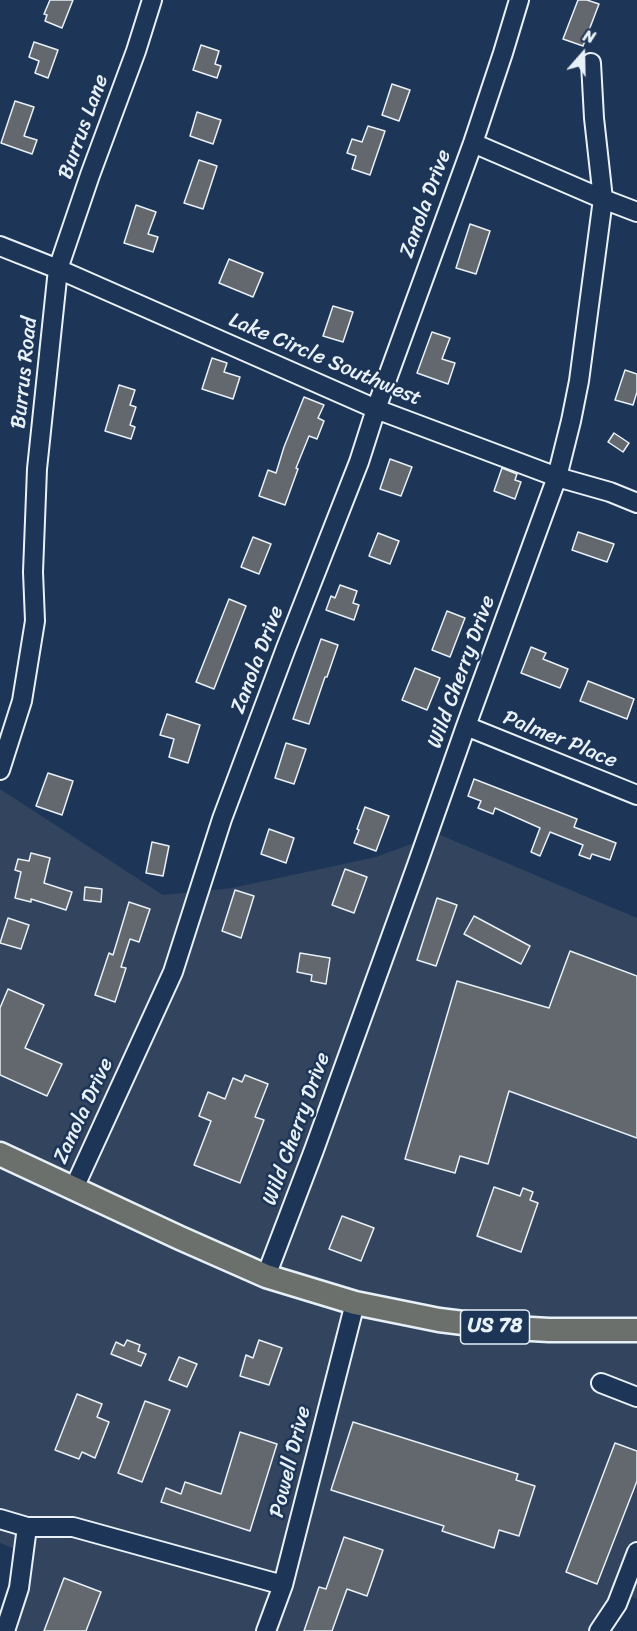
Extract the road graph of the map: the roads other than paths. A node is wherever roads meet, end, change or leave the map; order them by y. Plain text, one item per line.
1 (152, 0) edge
2 (519, 0) edge
3 (591, 63) dead end
4 (473, 143) junction
5 (603, 199) junction
6 (637, 212) edge
7 (0, 246) edge
8 (58, 270) junction
9 (55, 301) joint
10 (376, 409) junction
11 (557, 477) junction
12 (637, 503) edge
13 (466, 726) junction
14 (0, 770) edge
15 (637, 795) edge
16 (0, 1154) edge
17 (74, 1188) junction
18 (266, 1276) junction
19 (355, 1303) junction
20 (637, 1330) edge
21 (600, 1383) dead end
22 (637, 1397) edge
23 (0, 1519) edge
24 (27, 1527) junction
25 (637, 1552) edge
26 (283, 1585) junction
27 (5, 1631) edge
28 (266, 1631) edge
29 (599, 1631) edge

1 - 8 street, Burrus Lane
2 - 4 street, Zanola Drive
3 - 5 street, Wild Cherry Drive
4 - 5 street
4 - 10 street, Zanola Drive
5 - 6 street
5 - 11 street, Wild Cherry Drive
7 - 8 street, Lake Circle Southwest
8 - 9 street, Burrus Lane
8 - 10 street, Lake Circle Southwest
9 - 14 street, Burrus Road
10 - 11 street, Lake Circle Southwest
10 - 17 street, Zanola Drive
11 - 12 street, Lake Circle Southwest
11 - 13 street, Wild Cherry Drive
13 - 15 street, Palmer Place
13 - 18 street, Wild Cherry Drive
16 - 17 main road, US 78
17 - 18 main road, US 78
18 - 19 main road, US 78
19 - 20 main road, US 78
19 - 26 street, Powell Drive
21 - 22 street
23 - 24 street
24 - 26 street
24 - 27 street
25 - 29 street
26 - 28 street, Powell Drive

